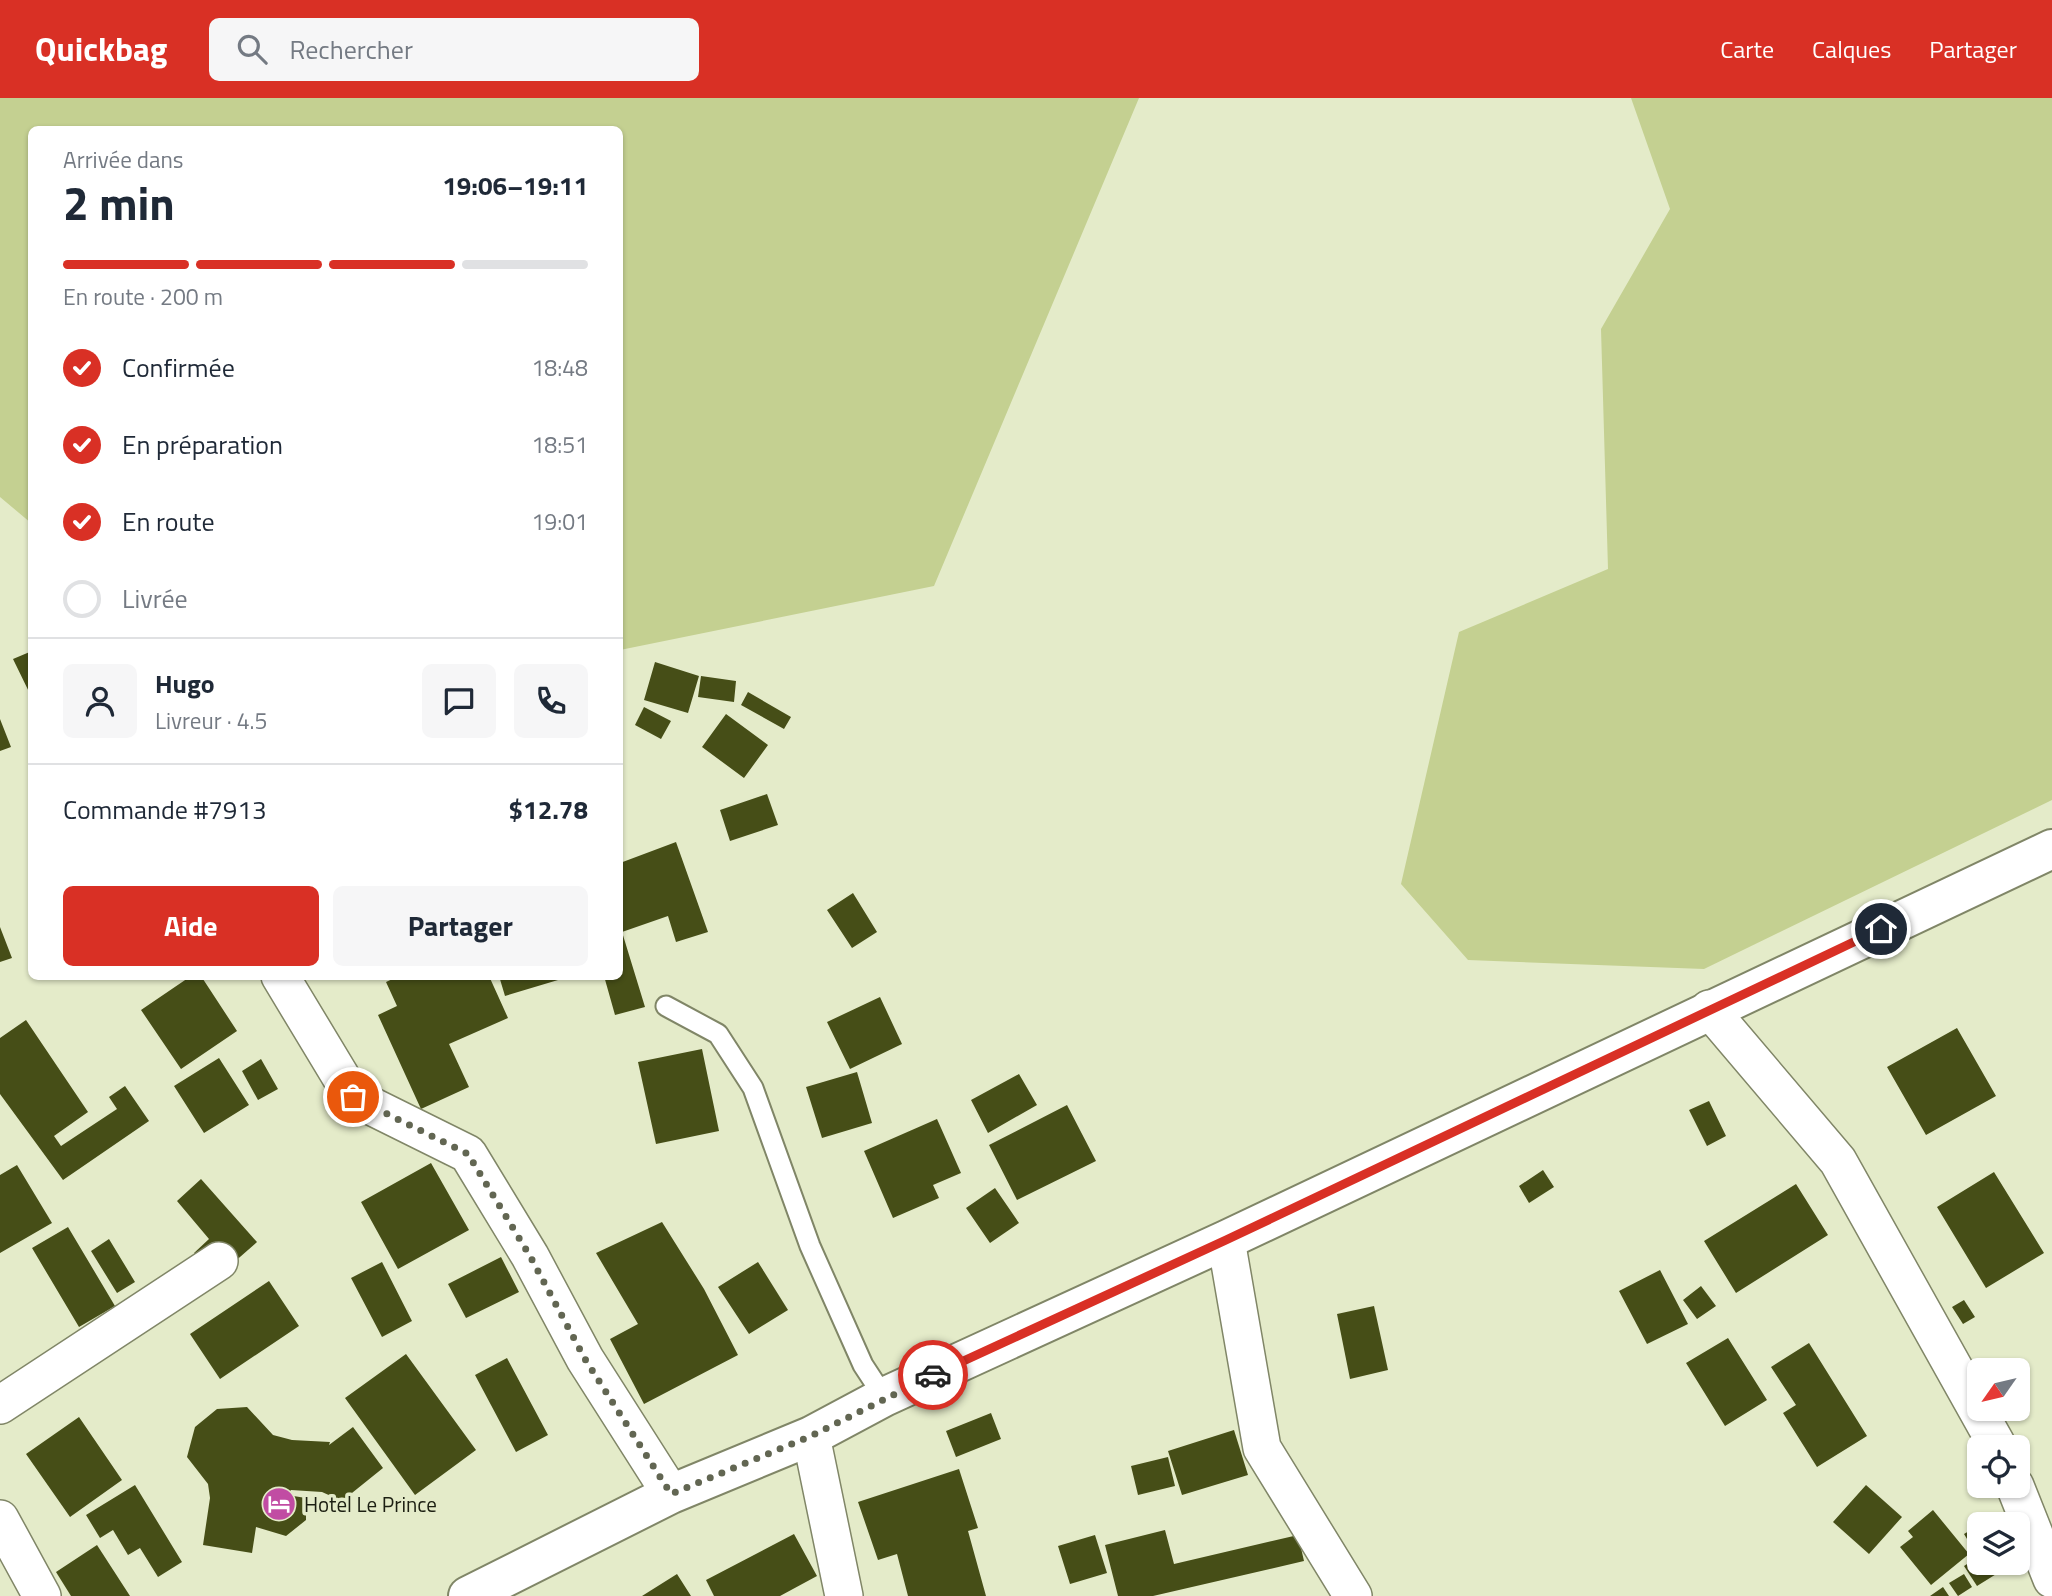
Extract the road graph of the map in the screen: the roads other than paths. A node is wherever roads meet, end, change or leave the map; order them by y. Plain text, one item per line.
1 (2052, 849) edge
2 (282, 980) edge
3 (666, 1006) dead end
4 (1709, 1009) junction
5 (1226, 1240) junction
6 (219, 1261) dead end
7 (884, 1397) junction
8 (0, 1405) edge
9 (1991, 1435) edge
10 (811, 1436) junction
11 (671, 1494) junction
12 (2020, 1498) edge
13 (0, 1519) edge
14 (2052, 1579) edge
15 (42, 1596) edge
16 (468, 1596) edge
17 (844, 1596) edge
18 (1353, 1596) edge

1 - 4 highway
2 - 11 street
3 - 7 lane
4 - 5 highway
4 - 9 street
5 - 7 highway
5 - 18 street
6 - 8 street
7 - 10 highway
10 - 11 highway
10 - 17 street
11 - 16 highway
12 - 14 street
13 - 15 street

